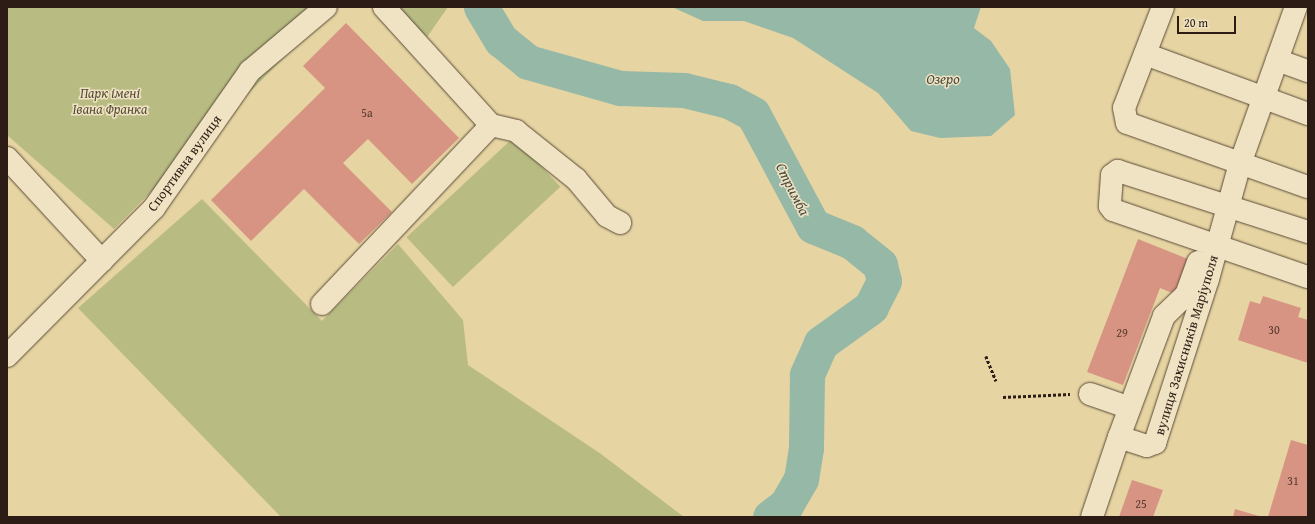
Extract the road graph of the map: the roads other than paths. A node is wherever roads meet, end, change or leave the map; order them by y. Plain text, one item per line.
1 (326, 7) edge
2 (384, 7) edge
3 (1163, 7) edge
4 (1299, 17) edge
5 (1145, 54) junction
6 (1277, 60) junction
7 (1308, 71) edge
8 (1263, 98) junction
9 (1308, 114) edge
10 (491, 125) junction
11 (7, 158) edge
12 (1240, 164) junction
13 (1308, 187) edge
14 (1228, 205) junction
15 (620, 224) dead end
16 (1308, 232) edge
17 (1208, 242) junction
18 (102, 261) junction
19 (1308, 277) edge
20 (322, 304) dead end
21 (7, 356) edge
22 (1090, 394) road end
23 (1130, 408) junction
24 (1119, 437) junction
25 (1092, 517) edge

1 - 18 street, Спортивна вулиця
2 - 10 street
3 - 5 street
4 - 6 street
5 - 8 street
5 - 12 street
6 - 7 street
6 - 8 street
8 - 9 street
8 - 12 street
10 - 15 street
10 - 20 street
11 - 18 street
12 - 13 street
12 - 14 street
14 - 16 street
14 - 17 street
14 - 17 street
17 - 19 street
17 - 23 street
17 - 24 street, вулиця Захисників Маріуполя
18 - 21 street, Спортивна вулиця
22 - 23 street
23 - 24 street
24 - 25 street

